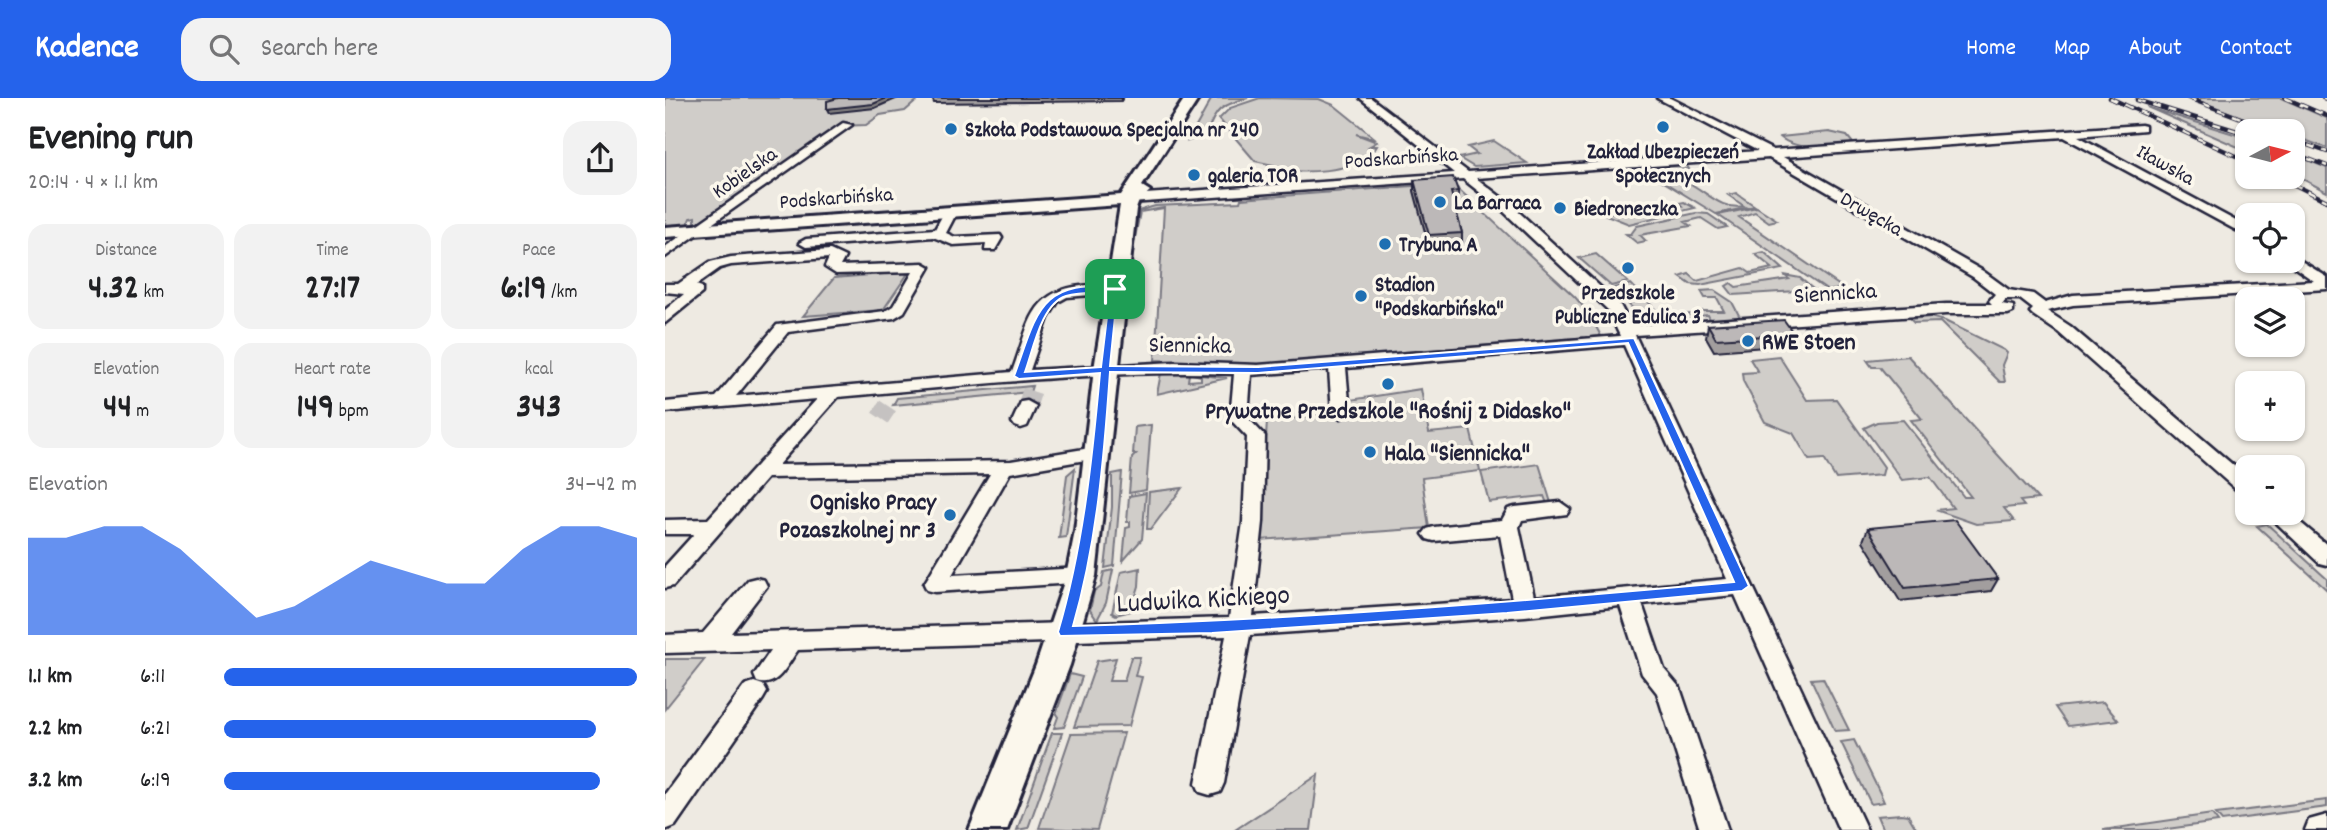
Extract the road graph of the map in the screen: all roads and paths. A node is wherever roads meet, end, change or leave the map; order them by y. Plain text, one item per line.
1 (1192, 98) edge
2 (1365, 98) edge
3 (1663, 98) edge
4 (847, 125) dead end
5 (2141, 128) dead end
6 (2064, 133) junction
7 (1767, 153) junction
8 (1467, 175) junction
9 (1131, 199) junction
10 (951, 212) junction
11 (825, 221) junction
12 (2235, 226) edge
13 (699, 230) junction
14 (665, 232) edge
15 (938, 233) junction
16 (806, 243) junction
17 (990, 247) dead end
18 (665, 253) edge
19 (795, 256) junction
20 (2305, 268) edge
21 (1978, 274) junction
22 (2327, 284) edge
23 (683, 288) junction
24 (666, 289) edge
25 (1115, 289) junction
26 (2004, 302) junction
27 (2032, 305) junction
28 (665, 318) edge
29 (1629, 335) junction
30 (1336, 363) junction
31 (1105, 369) junction
32 (1243, 370) junction
33 (899, 387) junction
34 (833, 393) junction
35 (1027, 396) junction
36 (721, 402) junction
37 (888, 406) tunnel mouth
38 (665, 407) edge
39 (1341, 413) dead end
40 (1096, 453) junction
41 (1003, 468) junction
42 (762, 472) junction
43 (2235, 478) edge
44 (1560, 509) dead end
45 (2290, 525) edge
46 (713, 526) junction
47 (665, 527) edge
48 (1509, 527) junction
49 (1434, 534) dead end
50 (2327, 557) edge
51 (1081, 576) junction
52 (665, 580) edge
53 (756, 586) dead end
54 (1742, 586) junction
55 (1629, 598) junction
56 (1525, 607) junction
57 (1239, 626) junction
58 (1065, 632) junction
59 (791, 641) junction
60 (709, 643) junction
61 (665, 645) edge
62 (1210, 783) dead end
63 (665, 817) edge
64 (2327, 829) edge
65 (988, 830) edge
66 (1714, 830) edge
67 (1853, 830) edge
68 (2319, 830) edge

1 - 9 street
2 - 8 street
3 - 7 street, Drwęcka
4 - 13 street, Kobielska
5 - 6 street, Podskarbińska
6 - 7 street, Podskarbińska
6 - 12 street, Iławska
7 - 8 street, Podskarbińska
7 - 21 street, Drwęcka
8 - 9 street, Podskarbińska
8 - 29 street
9 - 10 street, Podskarbińska
9 - 25 street
10 - 11 street, Podskarbińska
10 - 15 street
11 - 13 street, Podskarbińska
11 - 16 street
13 - 14 street, Podskarbińska
13 - 18 street, Kobielska
15 - 16 street
15 - 17 street
16 - 19 street
16 - 24 street
19 - 23 street
19 - 36 street
20 - 22 street
21 - 26 street, Drwęcka
21 - 27 street, Drwęcka
22 - 27 street
23 - 24 street
23 - 28 street
25 - 31 street
25 - 35 street
26 - 27 street
26 - 29 street, Siennicka
27 - 43 street, Drwęcka
29 - 30 street, Siennicka
29 - 54 street
30 - 32 street, Siennicka
30 - 39 street
31 - 32 street, Siennicka
31 - 35 street, Siennicka
31 - 40 street
32 - 57 street
33 - 34 street, Siennicka
33 - 35 street, Siennicka
33 - 37 street
34 - 36 street, Siennicka
34 - 42 street
36 - 38 street, Siennicka
40 - 41 street
40 - 51 street
41 - 42 street
41 - 51 street
42 - 46 street
44 - 48 street
45 - 50 street
46 - 47 street
46 - 52 street
48 - 49 street
48 - 56 street
51 - 58 street
53 - 60 street
54 - 55 street, Ludwika Kickiego
54 - 67 street
55 - 56 street, Ludwika Kickiego
55 - 66 street
56 - 57 street, Ludwika Kickiego
57 - 58 street, Ludwika Kickiego
57 - 62 street
58 - 59 street, Ludwika Kickiego
58 - 65 street
59 - 60 street, Ludwika Kickiego
59 - 63 street
60 - 61 street, Ludwika Kickiego
64 - 68 street

